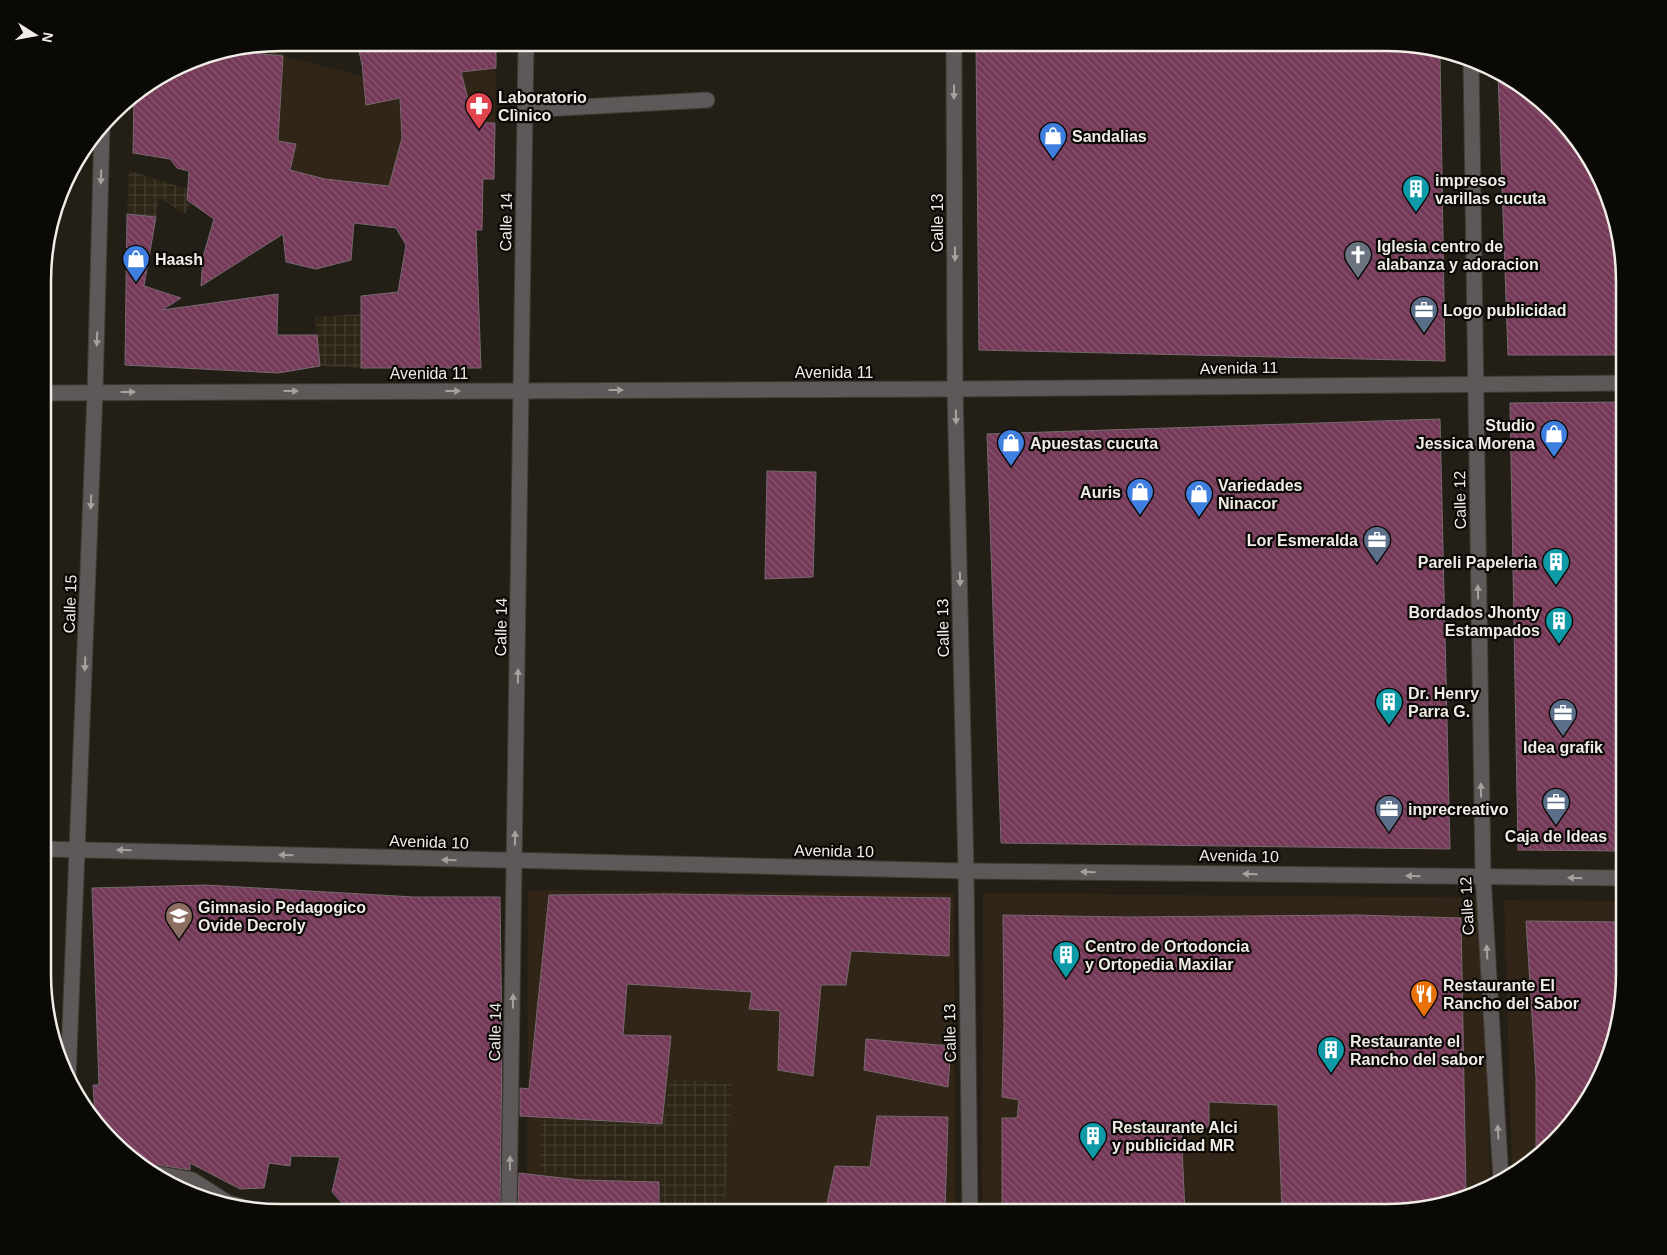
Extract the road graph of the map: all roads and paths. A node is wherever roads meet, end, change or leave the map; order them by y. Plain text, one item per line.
1 (526, 51) edge
2 (954, 51) edge
3 (1471, 68) edge
4 (707, 100) dead end
5 (525, 110) junction
6 (102, 138) edge
7 (1475, 383) junction
8 (1616, 383) edge
9 (955, 389) junction
10 (521, 390) junction
11 (95, 392) junction
12 (51, 393) edge
13 (51, 849) edge
14 (78, 849) junction
15 (515, 862) junction
16 (966, 871) junction
17 (1483, 876) junction
18 (1616, 878) edge
19 (69, 1061) edge
20 (1501, 1173) edge
21 (174, 1177) edge
22 (213, 1193) edge
23 (509, 1204) edge
24 (970, 1204) edge

1 - 5 street, Calle 14
2 -> 9 street, Calle 13
3 - 7 street, Calle 12
4 - 5 street
5 - 10 street, Calle 14
6 -> 11 street, Calle 15
7 - 8 street, Avenida 11
7 - 9 street, Avenida 11
17 -> 7 street, Calle 12
10 -> 9 street, Avenida 11
9 -> 16 street, Calle 13
11 -> 10 street, Avenida 11
15 -> 10 street, Calle 14
11 - 12 street, Avenida 11
11 -> 14 street, Calle 15
13 - 14 street, Avenida 10
15 -> 14 street, Avenida 10
14 - 19 street, Calle 15
15 - 16 street, Avenida 10
23 -> 15 street, Calle 14
17 -> 16 street, Avenida 10
16 - 24 street, Calle 13
18 -> 17 street, Avenida 10
20 -> 17 street, Calle 12
21 - 22 street

